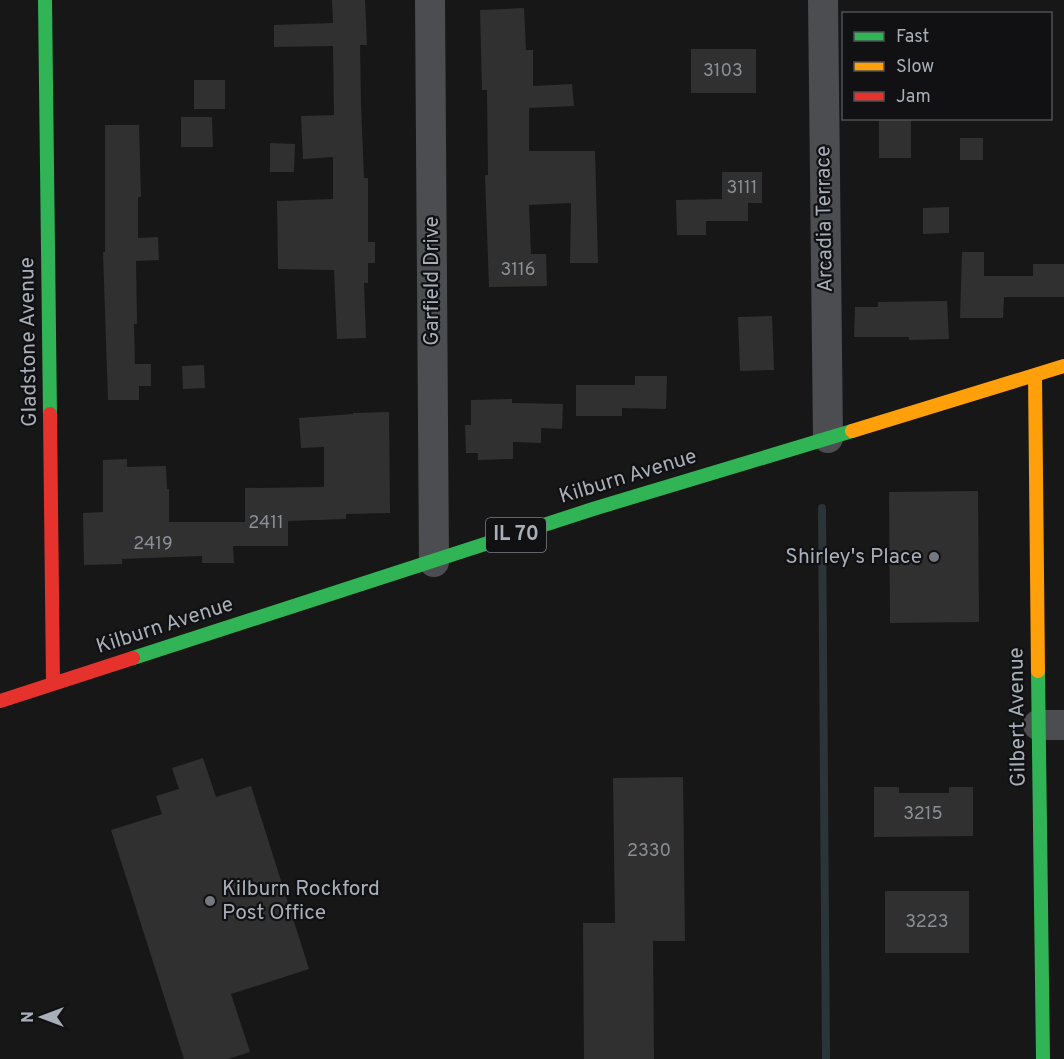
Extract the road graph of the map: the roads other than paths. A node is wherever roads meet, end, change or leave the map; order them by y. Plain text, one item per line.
1 (45, 0) edge
2 (430, 0) edge
3 (823, 0) edge
4 (1064, 366) edge
5 (1035, 375) junction
6 (828, 438) junction
7 (434, 562) junction
8 (53, 683) junction
9 (0, 701) edge
10 (1051, 725) edge
11 (1043, 1059) edge

1 - 8 street, Gladstone Avenue
2 - 7 street, Garfield Drive
3 - 6 street, Arcadia Terrace
4 - 5 street, Kilburn Avenue / IL 70
5 - 6 street, Kilburn Avenue / IL 70
5 - 10 street, Gilbert Avenue
6 - 7 street, Kilburn Avenue / IL 70
7 - 8 street, Kilburn Avenue / IL 70
8 - 9 street, Kilburn Avenue / IL 70
10 - 11 street, Gilbert Avenue

